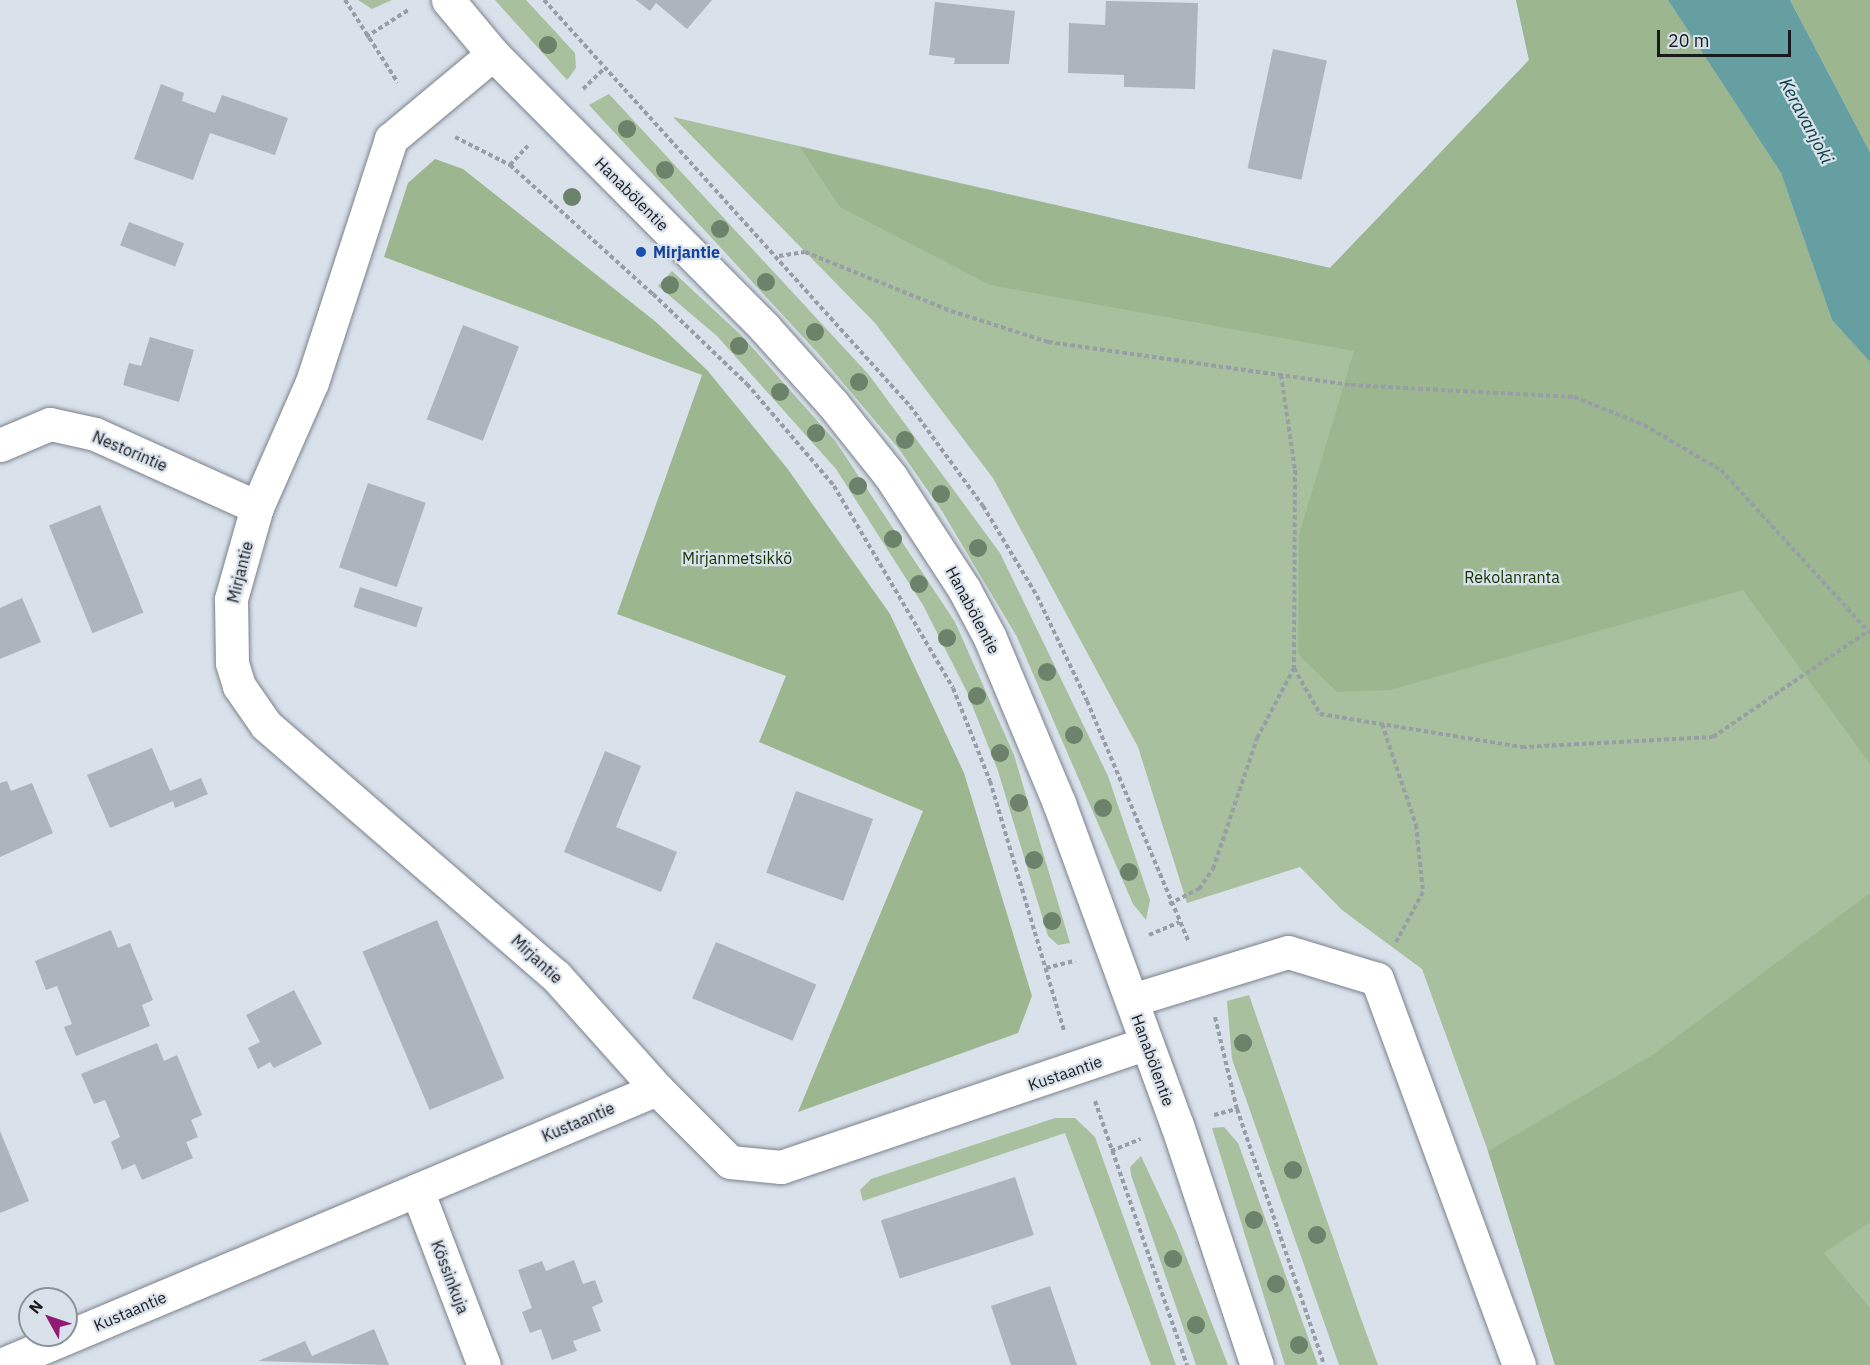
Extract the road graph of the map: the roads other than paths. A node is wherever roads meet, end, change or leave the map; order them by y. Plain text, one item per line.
1 (448, 0) edge
2 (493, 54) junction
3 (0, 445) edge
4 (257, 507) junction
5 (1132, 1000) junction
6 (1146, 1044) junction
7 (657, 1089) junction
8 (417, 1190) junction
9 (1, 1365) edge
10 (484, 1365) edge
11 (1257, 1365) edge
12 (1519, 1365) edge

1 - 2 street, Hanabölentie
2 - 4 street, Mirjantie
2 - 5 street, Hanabölentie
3 - 4 street, Nestorintie
4 - 7 street, Mirjantie
5 - 6 street, Hanabölentie
5 - 12 street
6 - 7 street, Kustaantie
6 - 11 street, Hanabölentie
7 - 8 street, Kustaantie
8 - 9 street, Kustaantie
8 - 10 street, Kössinkuja

